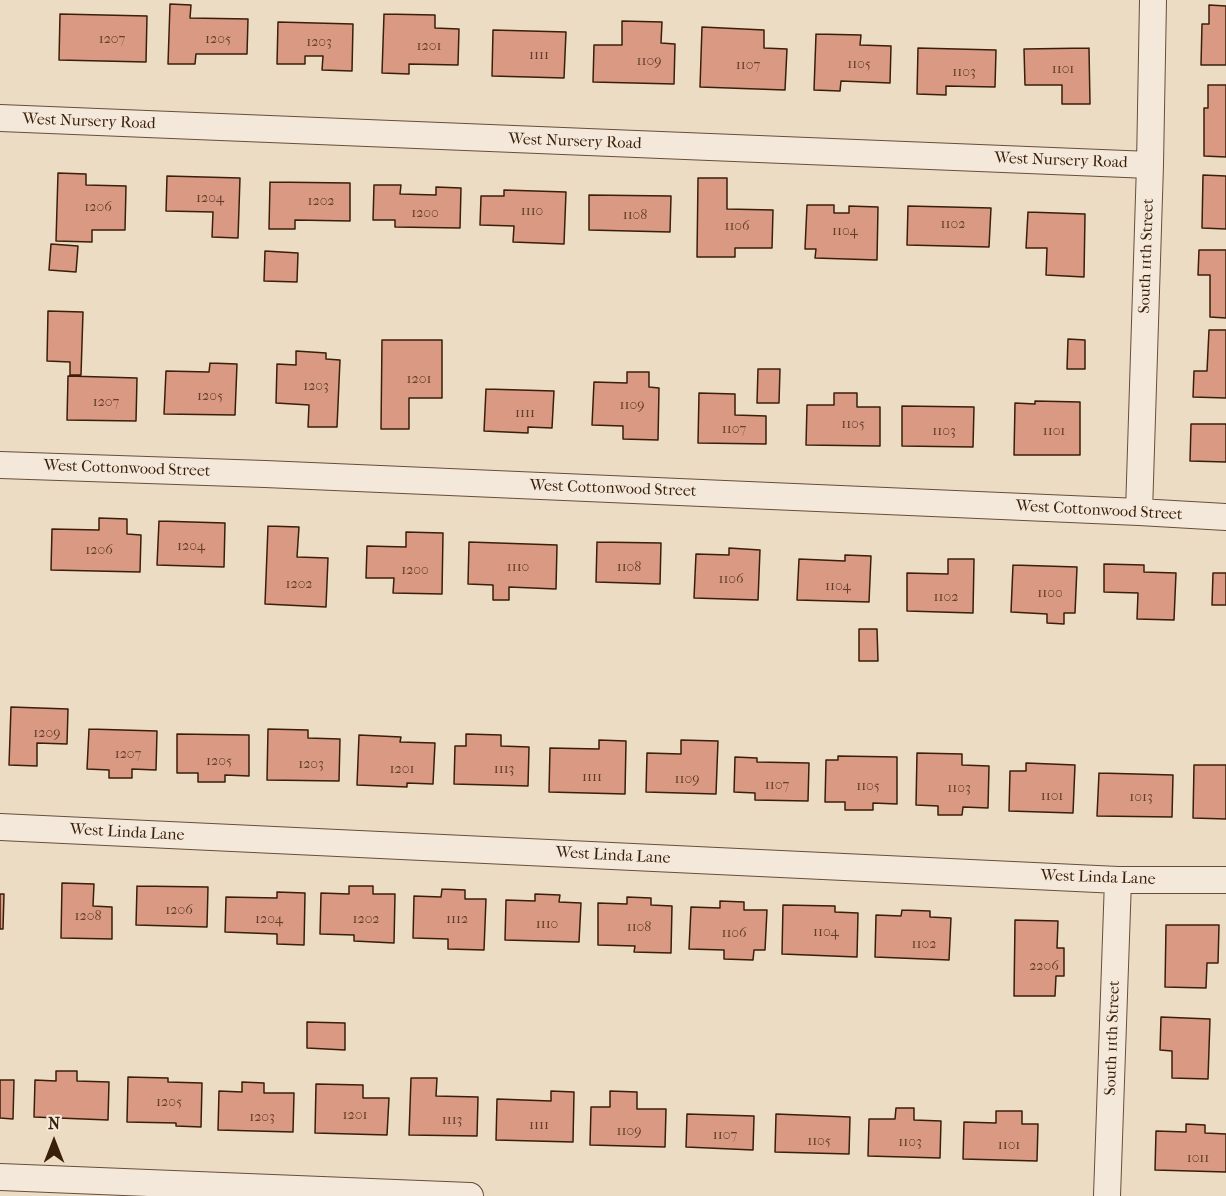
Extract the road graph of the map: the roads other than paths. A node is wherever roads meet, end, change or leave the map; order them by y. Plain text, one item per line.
1 (1153, 0) edge
2 (0, 118) edge
3 (1150, 165) junction
4 (0, 465) edge
5 (1139, 512) junction
6 (1226, 518) edge
7 (0, 827) edge
8 (1118, 880) junction
9 (1226, 880) edge
10 (0, 1177) edge
11 (470, 1196) edge
12 (1107, 1196) edge

1 - 3 street, South 11th Street
2 - 3 street, West Nursery Road
3 - 5 street, South 11th Street
4 - 5 street, West Cottonwood Street
5 - 6 street, West Cottonwood Street
7 - 8 street, West Linda Lane
8 - 9 street, West Linda Lane
8 - 12 street, South 11th Street
10 - 11 street

